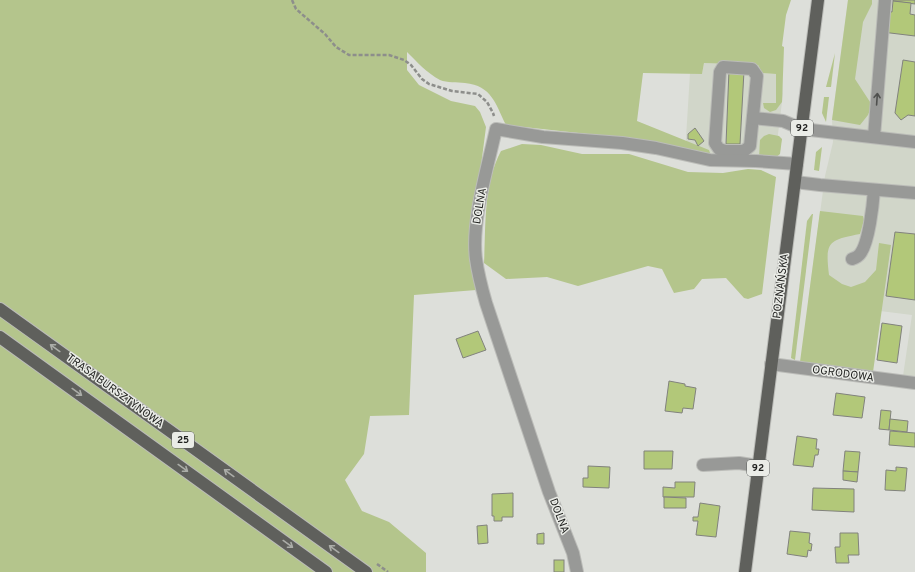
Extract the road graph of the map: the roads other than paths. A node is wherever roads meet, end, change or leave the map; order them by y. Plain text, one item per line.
1 (818, 0) edge
2 (885, 0) edge
3 (753, 118) junction
4 (802, 129) junction
5 (874, 137) junction
6 (915, 142) edge
7 (797, 164) junction
8 (795, 182) junction
9 (874, 190) junction
10 (915, 193) edge
11 (852, 259) dead end
12 (0, 308) edge
13 (0, 337) edge
14 (771, 364) junction
15 (915, 383) edge
16 (703, 465) dead end
17 (758, 466) junction
18 (326, 572) edge
19 (366, 572) edge
20 (577, 572) edge
21 (744, 572) edge

1 - 4 main road, POZNAŃSKA / 92
5 -> 2 street
3 - 3 street
3 - 4 street
4 - 5 street
4 - 7 main road, POZNAŃSKA / 92
5 - 6 street
7 - 8 main road, POZNAŃSKA / 92
7 - 20 street, DOLNA
8 - 9 street
8 - 14 main road, POZNAŃSKA / 92
9 - 10 street
9 - 11 street
19 -> 12 main road, TRASA BURSZTYNOWA / 25
13 -> 18 main road, 25
14 - 15 street, OGRODOWA
14 - 17 main road, POZNAŃSKA / 92
16 - 17 street
17 - 21 main road, POZNAŃSKA / 92

